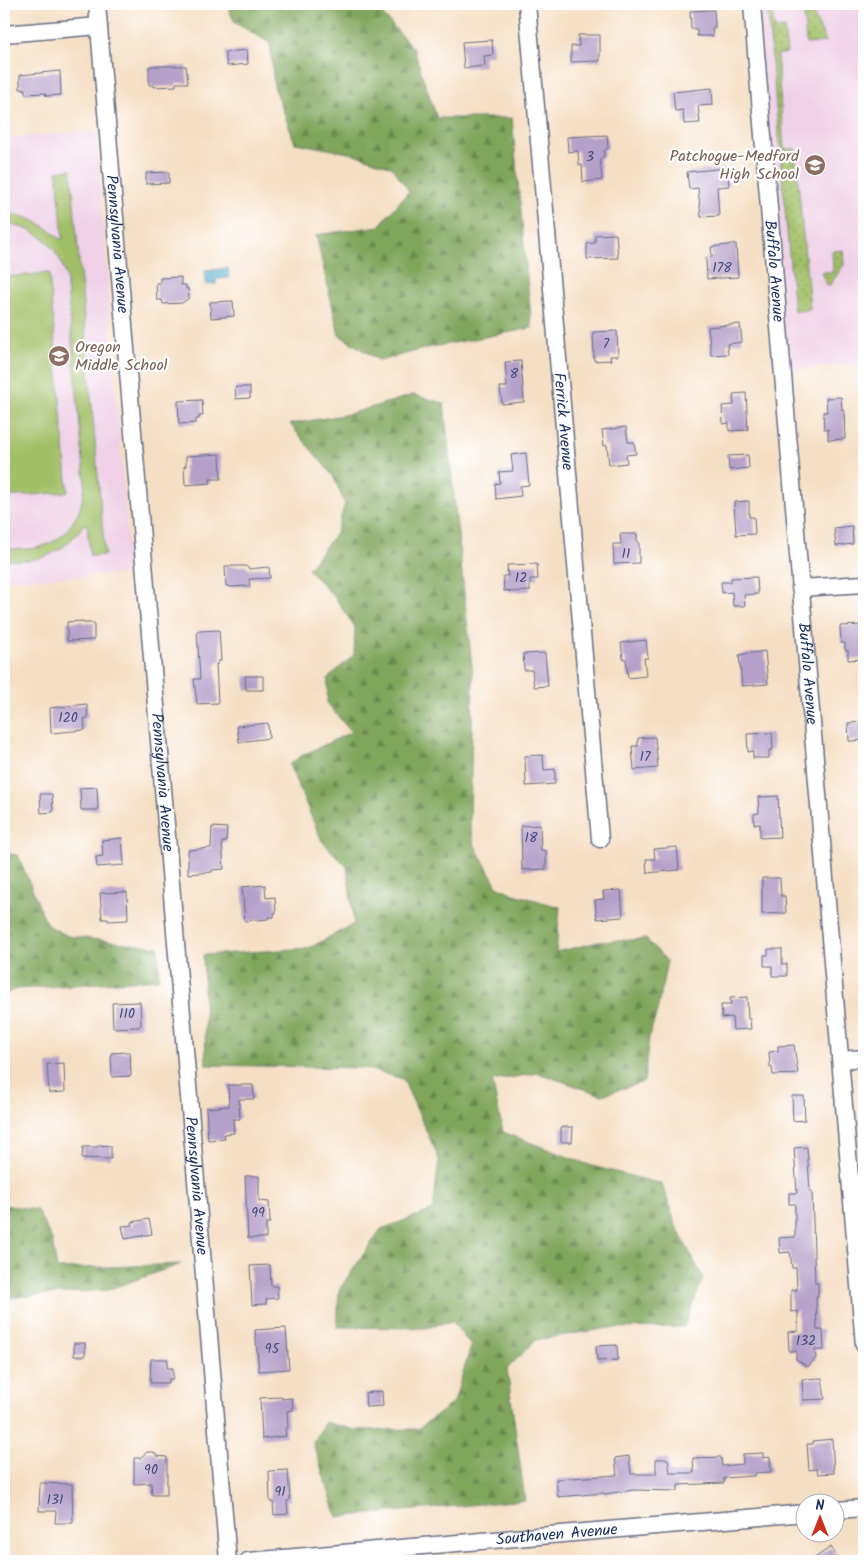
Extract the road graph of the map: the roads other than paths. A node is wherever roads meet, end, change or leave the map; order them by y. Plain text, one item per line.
1 (97, 4) edge
2 (527, 4) edge
3 (752, 4) edge
4 (99, 26) junction
5 (4, 34) edge
6 (864, 584) edge
7 (800, 588) junction
8 (600, 839) dead end
9 (864, 1058) edge
10 (841, 1060) junction
11 (864, 1345) edge
12 (864, 1508) edge
13 (846, 1509) edge
14 (796, 1514) edge
15 (228, 1561) edge
16 (248, 1561) edge

1 - 4 street, Pennsylvania Avenue
2 - 8 street, Ferrick Avenue
3 - 7 street, Buffalo Avenue
4 - 5 street
4 - 15 street, Pennsylvania Avenue
6 - 7 street
7 - 10 street, Buffalo Avenue
9 - 10 street
10 - 11 street, Buffalo Avenue
12 - 13 street
14 - 16 street, Southaven Avenue

